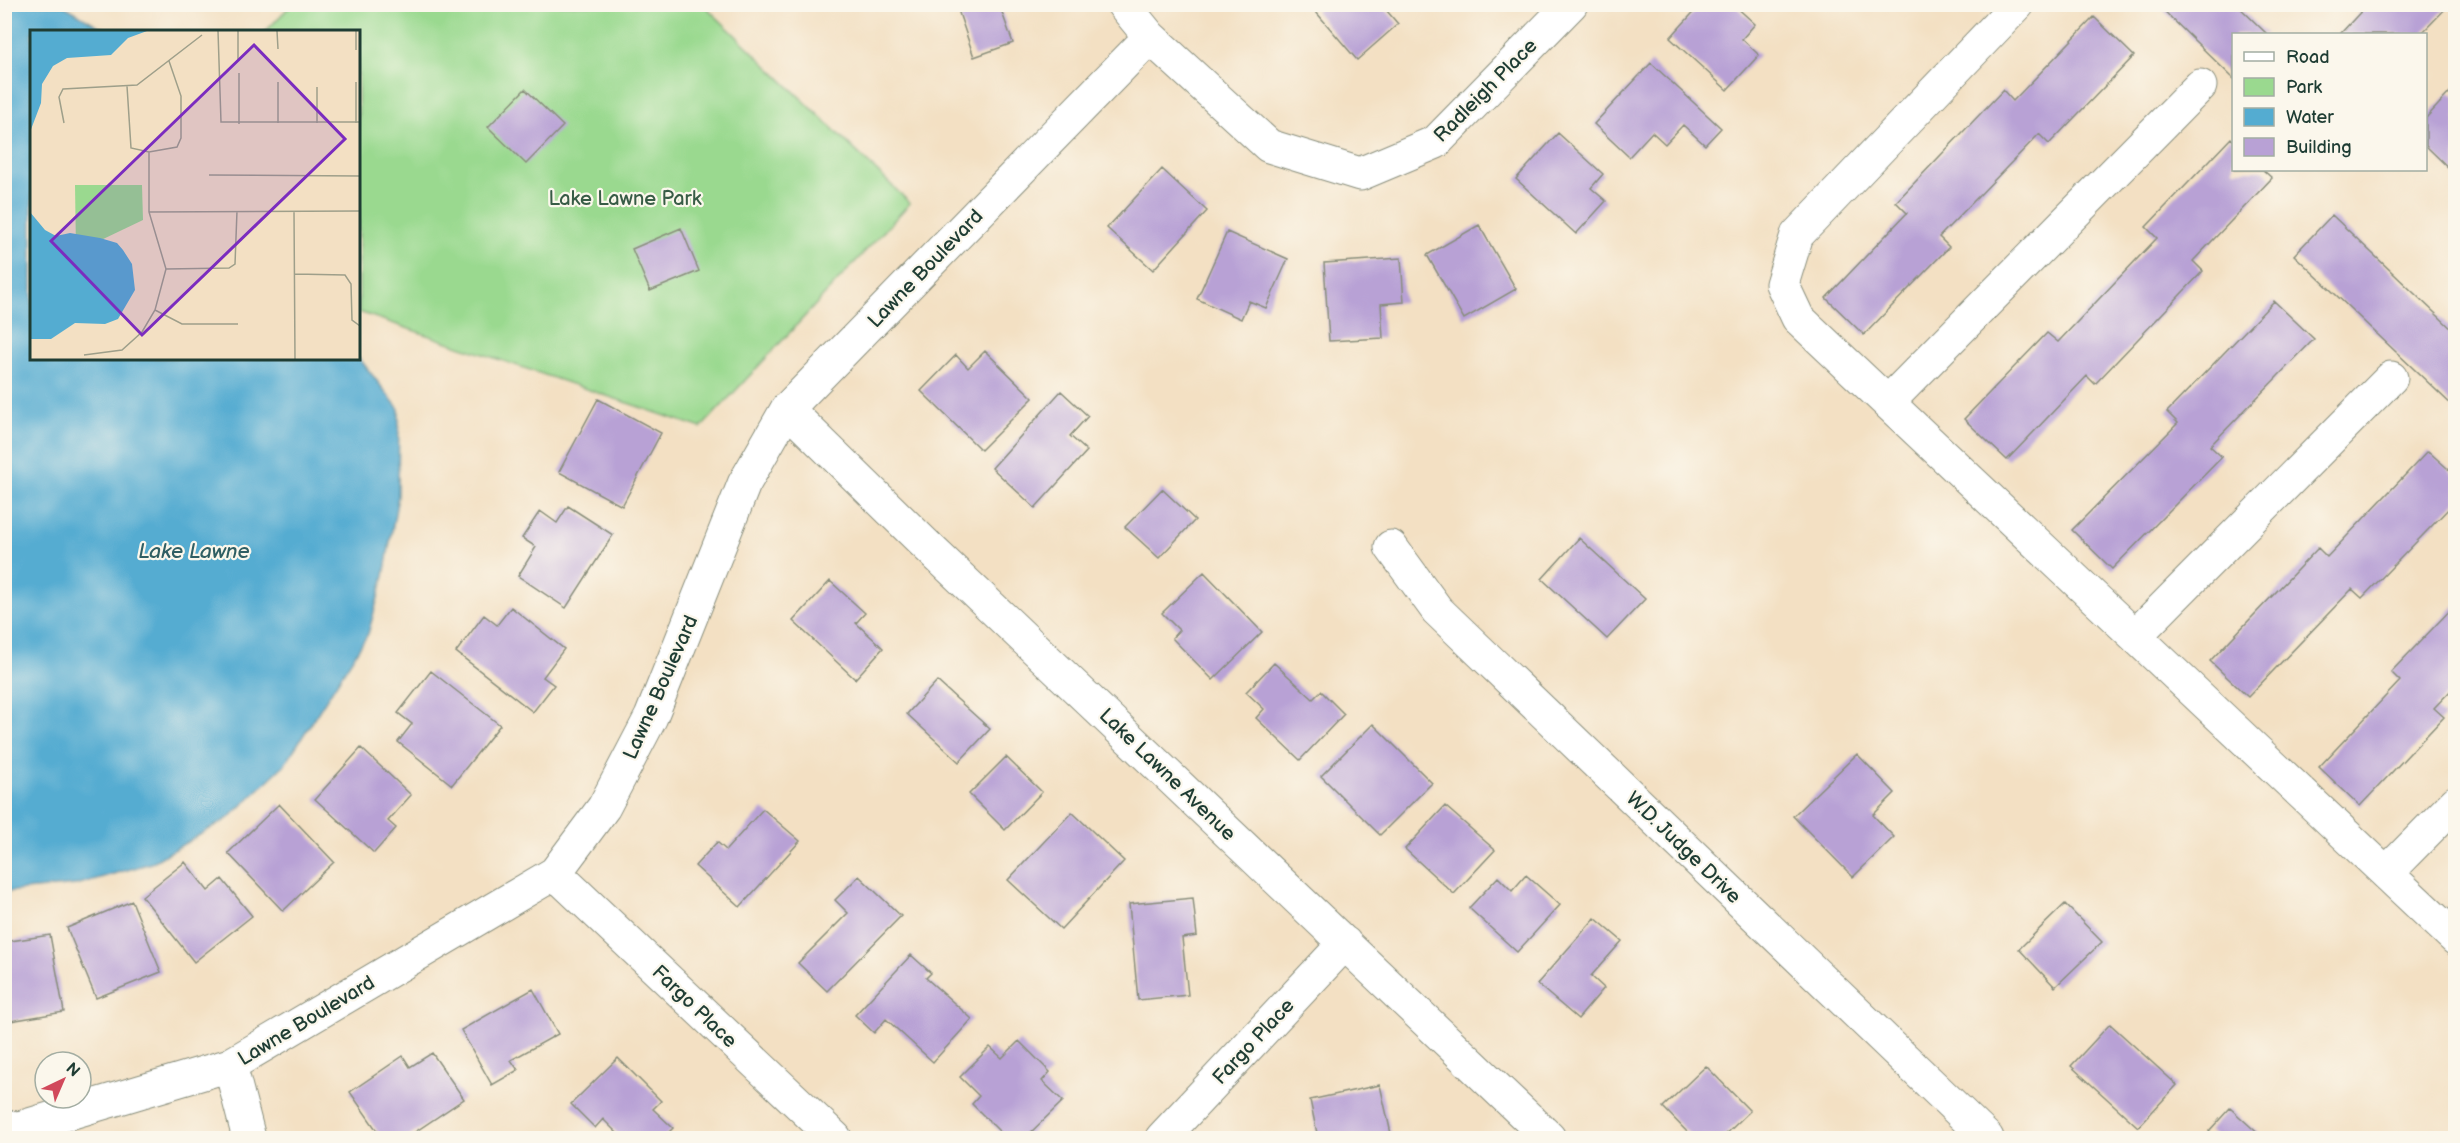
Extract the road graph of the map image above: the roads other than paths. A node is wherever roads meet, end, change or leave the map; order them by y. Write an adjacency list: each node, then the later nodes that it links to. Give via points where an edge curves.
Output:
1 (1123, 4): 4 (street, Radleigh Place)
2 (1571, 4): 4 (street, Radleigh Place, via 1436,142 1360,174 1269,146)
3 (2018, 4): 7 (street, via 1797,234 1782,284 1798,318)
4 (1150, 37): 8 (street, Lawne Boulevard)
5 (2200, 86): 7 (street)
6 (2391, 378): 10 (street)
7 (1888, 402): 10 (street)
8 (787, 409): 12 (street, Lawne Boulevard, via 744,484 651,717 604,807); 15 (street, Lake Lawne Avenue)
9 (1390, 547): 22 (street, W.D. Judge Drive, via 1437,610)
10 (2135, 636): 13 (street)
11 (2456, 802): 13 (street)
12 (555, 873): 16 (street, Lawne Boulevard); 19 (street, Fargo Place)
13 (2386, 873): 14 (street)
14 (2456, 939)
15 (1345, 943): 20 (street, Fargo Place); 21 (street, Lake Lawne Avenue)
16 (230, 1065): 17 (street, Lawne Boulevard, via 19,1128); 18 (street)
17 (4, 1127)
18 (249, 1138)
19 (835, 1138)
20 (1162, 1138)
21 (1549, 1138)
22 (1987, 1138)

